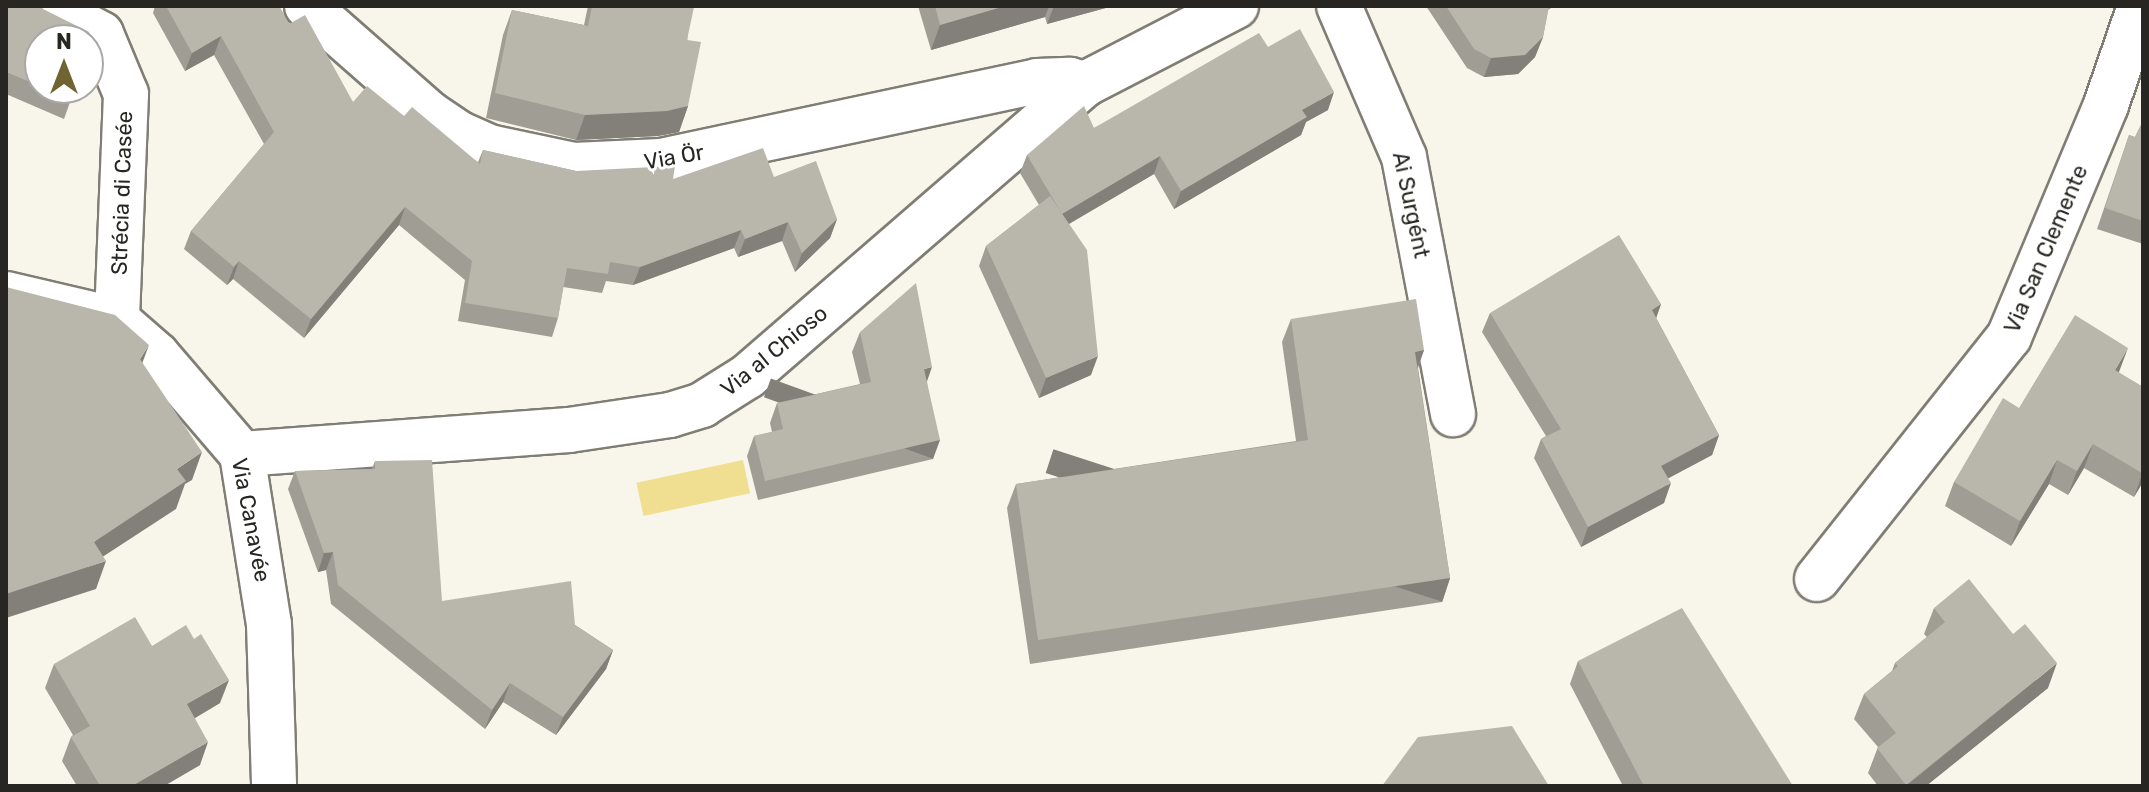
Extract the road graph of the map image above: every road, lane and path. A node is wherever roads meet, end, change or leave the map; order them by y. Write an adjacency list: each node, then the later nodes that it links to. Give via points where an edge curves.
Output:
1 (48, 6): 8 (street, Strécia di Casée, via 101,34 126,94)
2 (307, 6): 6 (street, Via Ör, via 458,133 489,147 574,165 661,161 1037,81)
3 (1236, 6): 6 (street, Via al Chioso)
4 (1339, 6): 9 (street, Ai Surgént, via 1404,157)
5 (2140, 6): 11 (street, Via San Clemente, via 2106,105 2009,337)
6 (1085, 84): 10 (street, Via al Chioso, via 748,376 702,405 569,430)
7 (6, 294): 8 (street, Via Canavée)
8 (117, 320): 10 (street, Via Canavée, via 157,355)
9 (1453, 414)
10 (242, 454): 12 (street, Via Canavée, via 269,624)
11 (1817, 579)
12 (274, 786)

